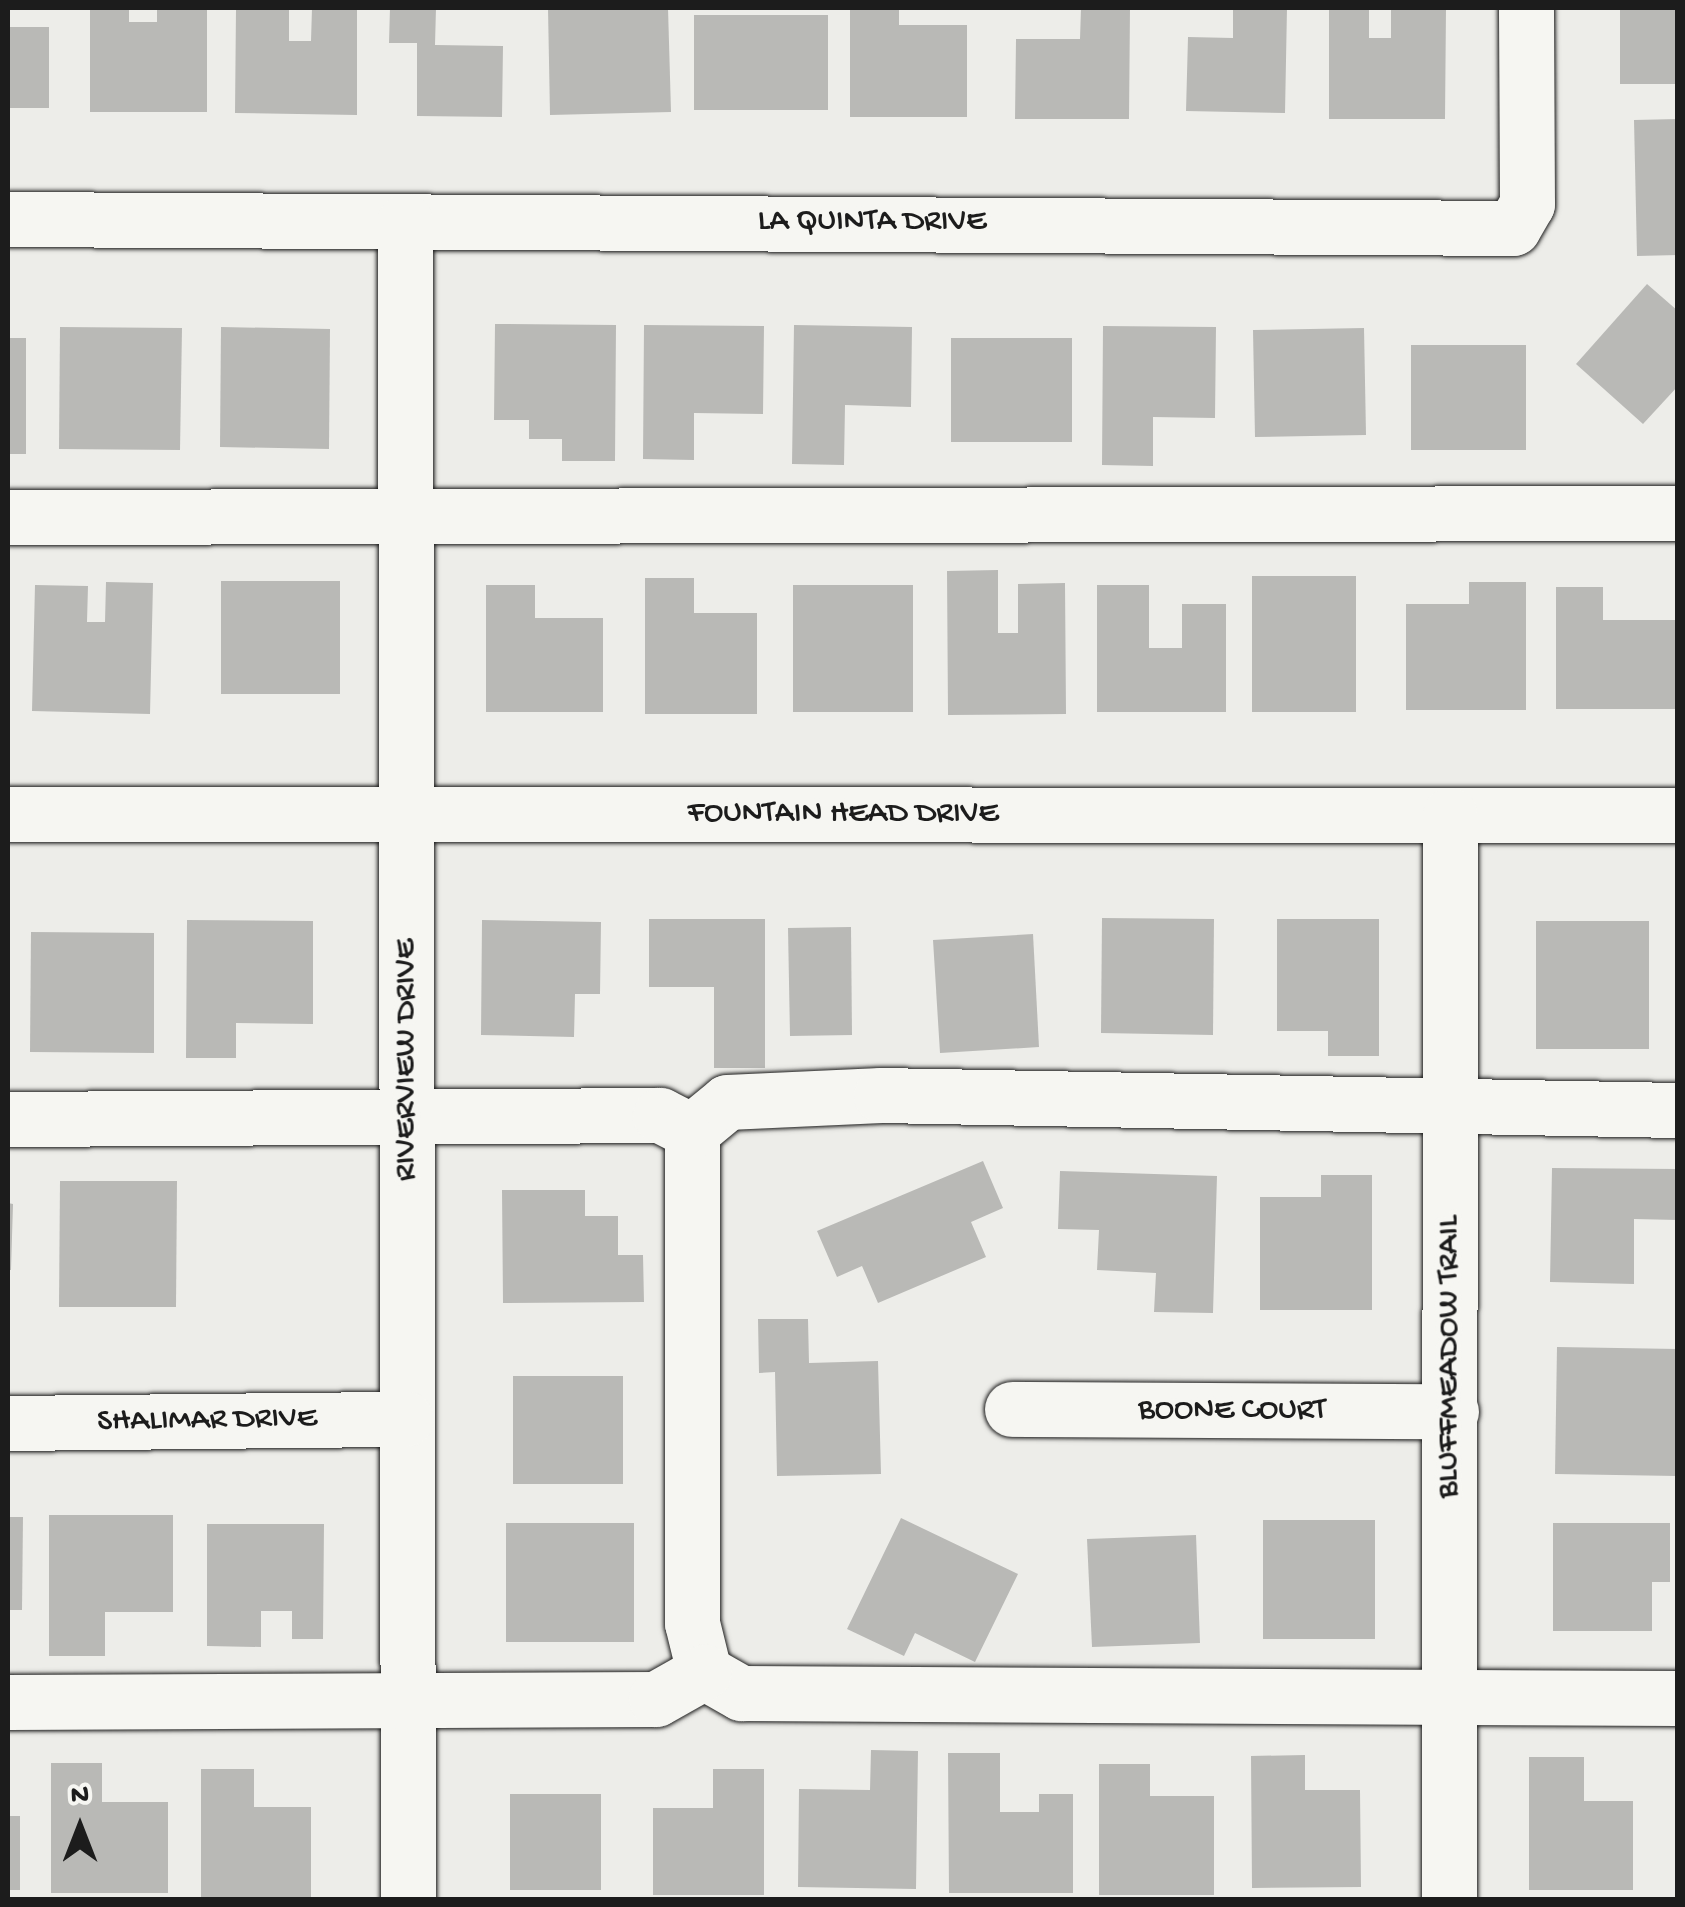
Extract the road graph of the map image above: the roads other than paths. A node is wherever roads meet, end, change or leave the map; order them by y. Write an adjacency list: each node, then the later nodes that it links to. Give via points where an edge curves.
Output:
1 (1526, 8): 3 (street, LA QUINTA DRIVE, via 1527,204 1513,228)
2 (8, 220): 3 (street, LA QUINTA DRIVE)
3 (405, 220): 5 (street, RIVERVIEW DRIVE)
4 (1678, 513): 5 (street)
5 (409, 516): 6 (street); 8 (street, RIVERVIEW DRIVE)
6 (8, 517)
7 (8, 814): 8 (street, FOUNTAIN HEAD DRIVE)
8 (408, 814): 10 (street, FOUNTAIN HEAD DRIVE); 13 (street, RIVERVIEW DRIVE)
9 (1678, 814): 10 (street, FOUNTAIN HEAD DRIVE)
10 (1450, 815): 11 (street, BLUFFMEADOW TRAIL)
11 (1449, 1109): 12 (street); 15 (street, via 881,1096 727,1102); 17 (street, BLUFFMEADOW TRAIL)
12 (1678, 1110)
13 (406, 1118): 14 (street); 15 (street, via 660,1115); 18 (street, RIVERVIEW DRIVE)
14 (8, 1120)
15 (692, 1131): 20 (street, via 692,1623)
16 (1012, 1409): 17 (street, BOONE COURT)
17 (1451, 1412): 23 (street, BLUFFMEADOW TRAIL)
18 (406, 1419): 19 (street, SHALIMAR DRIVE); 22 (street, RIVERVIEW DRIVE)
19 (8, 1423)
20 (704, 1672): 22 (street, via 656,1699); 23 (street, via 742,1693 812,1697)
21 (1678, 1698): 23 (street)
22 (408, 1699): 24 (street); 25 (street, RIVERVIEW DRIVE)
23 (1452, 1700): 26 (street, BLUFFMEADOW TRAIL)
24 (8, 1702)
25 (408, 1900)
26 (1449, 1900)

